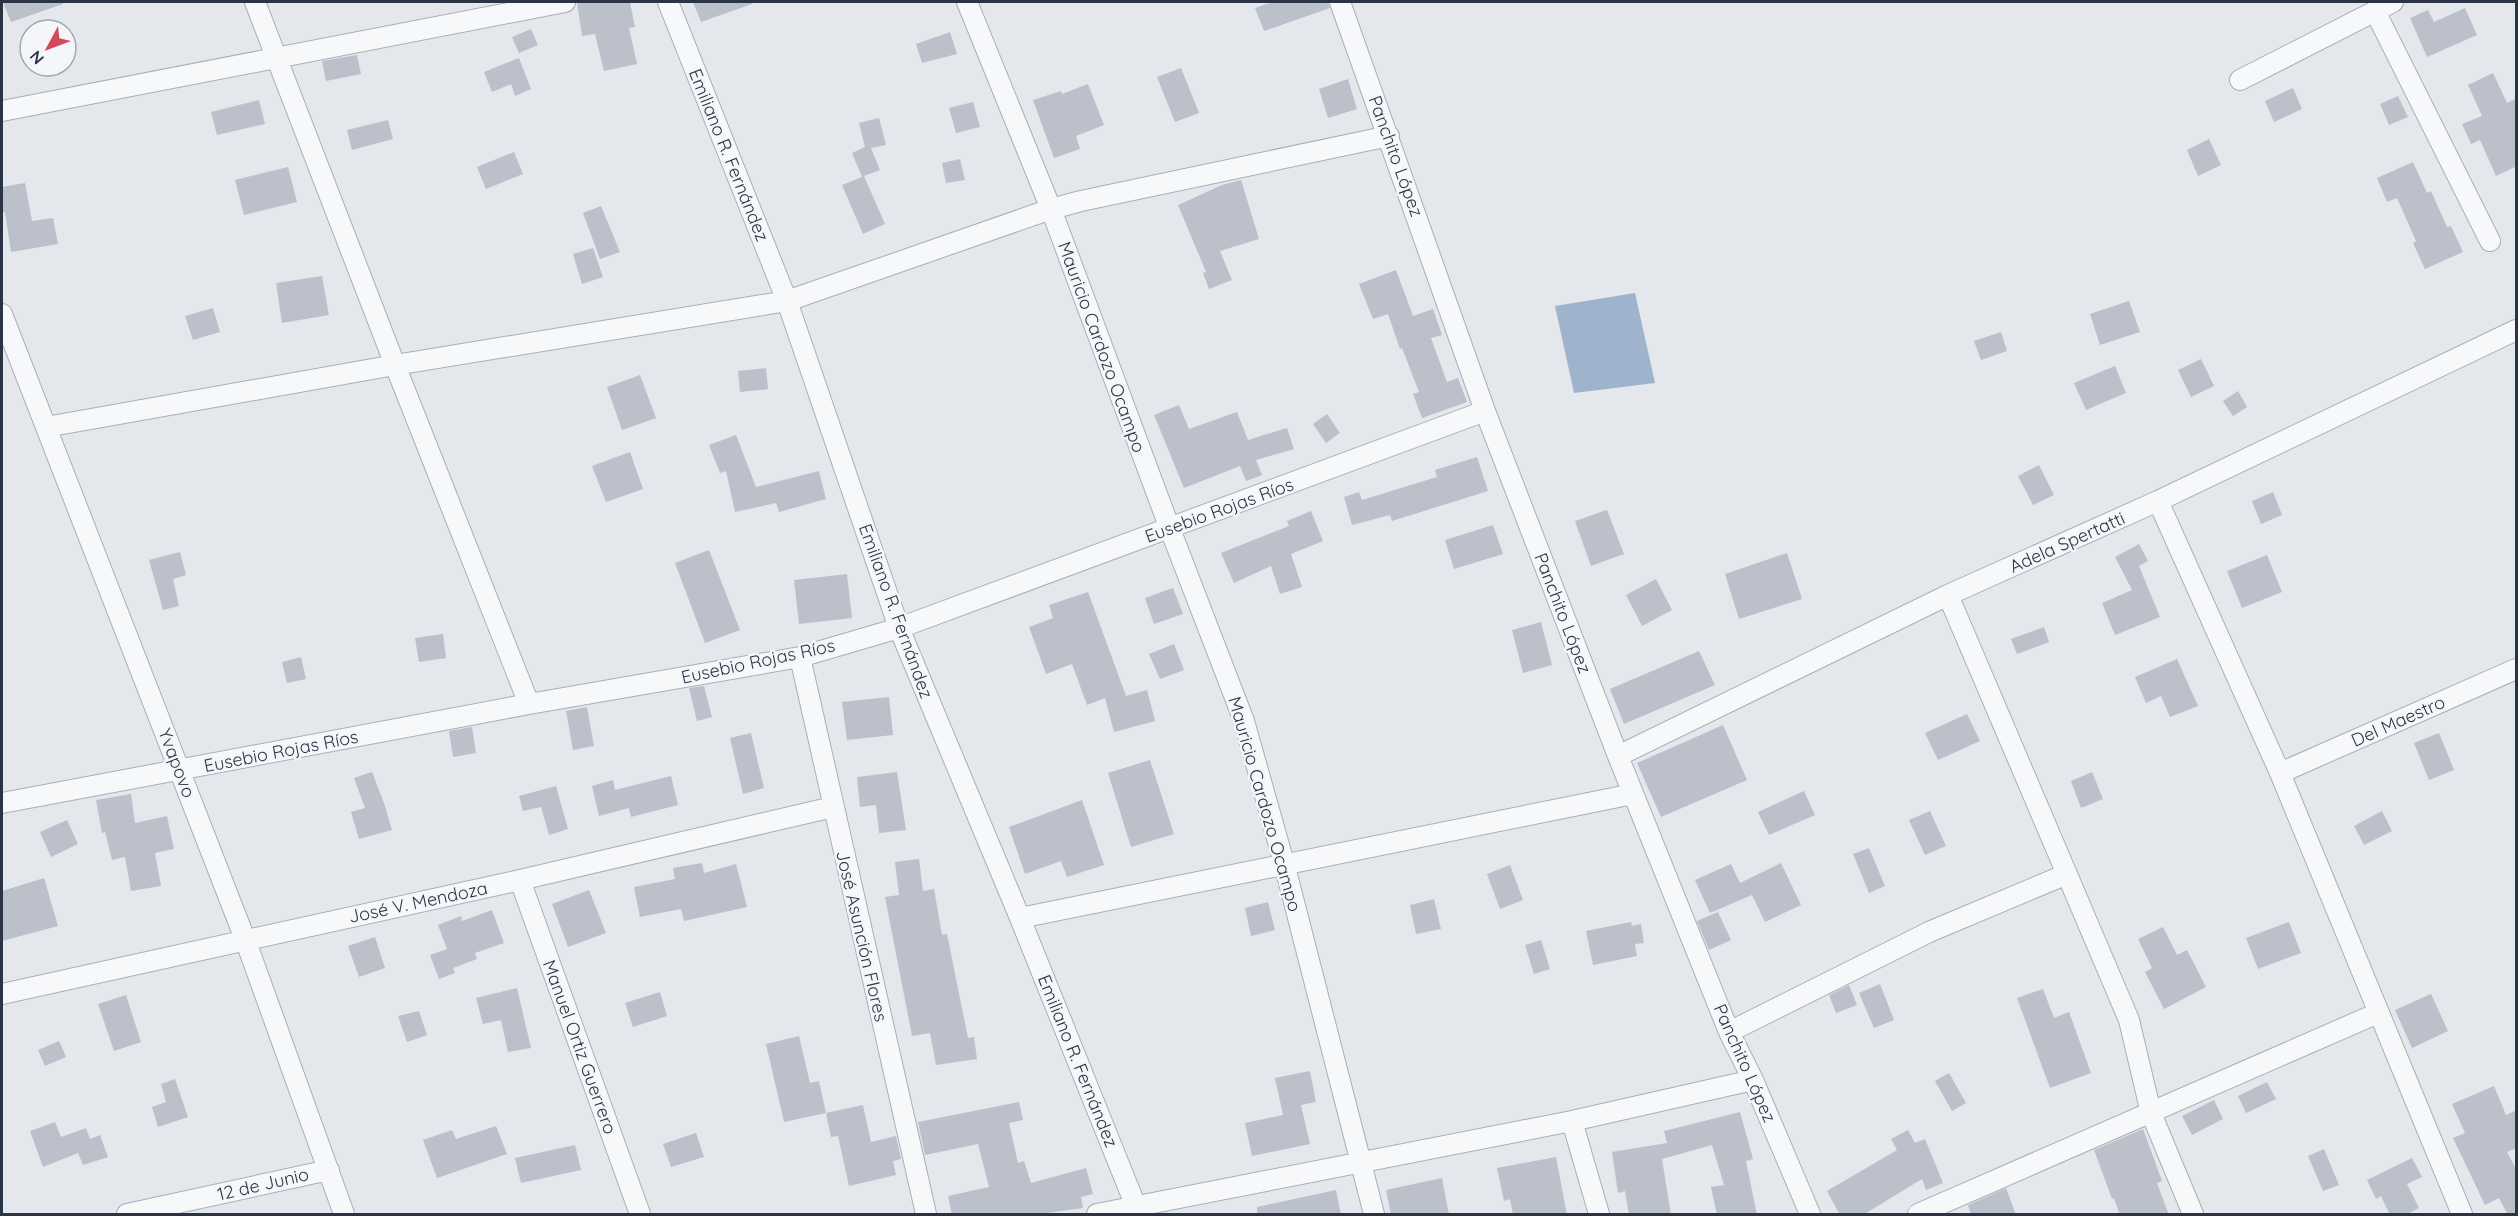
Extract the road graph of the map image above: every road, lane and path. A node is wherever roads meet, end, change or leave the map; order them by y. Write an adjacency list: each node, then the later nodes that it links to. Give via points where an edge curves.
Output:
1 (255, 2): 8 (street)
2 (565, 2): 8 (street)
3 (669, 2): 14 (street, Emiliano R. Fernández)
4 (967, 2): 12 (street, Mauricio Cardozo Ocampo)
5 (1340, 2): 11 (street, Panchito López)
6 (2393, 2): 7 (street)
7 (2374, 11): 9 (street); 13 (street)
8 (278, 58): 10 (street); 17 (street)
9 (2240, 80)
10 (2, 111)
11 (1389, 136): 12 (street); 18 (street, Panchito López)
12 (1051, 209): 14 (street); 21 (street, Mauricio Cardozo Ocampo)
13 (2490, 241)
14 (787, 301): 17 (street); 23 (street, Emiliano R. Fernández)
15 (2, 314): 19 (street, Yvapovo)
16 (2517, 330): 20 (street, Adela Spertatti)
17 (395, 366): 19 (street); 26 (street)
18 (1485, 411): 21 (street, Eusebio Rojas Ríos); 27 (street, Panchito López)
19 (46, 427): 28 (street, Yvapovo)
20 (2158, 501): 22 (street, Adela Spertatti); 29 (street)
21 (1170, 529): 23 (street, Eusebio Rojas Ríos); 33 (street, Mauricio Cardozo Ocampo, via 1244,721)
22 (1948, 596): 27 (street, Adela Spertatti); 34 (street)
23 (899, 628): 24 (street, Eusebio Rojas Ríos); 36 (street, Emiliano R. Fernández)
24 (800, 657): 26 (street, Eusebio Rojas Ríos); 32 (street, José Asunción Flores)
25 (2517, 669): 29 (street, Del Maestro)
26 (529, 704): 28 (street, Eusebio Rojas Ríos)
27 (1618, 756): 30 (street, Panchito López)
28 (180, 770): 31 (street, Eusebio Rojas Ríos); 37 (street, Yvapovo)
29 (2280, 773): 39 (street)
30 (1633, 794): 33 (street); 40 (street, Panchito López)
31 (2, 803)
32 (833, 807): 35 (street, José V. Mendoza); 50 (street, José Asunción Flores)
33 (1284, 863): 36 (street); 44 (street, Mauricio Cardozo Ocampo)
34 (2067, 874): 40 (street, via 1929,932); 42 (street, via 2129,1020)
35 (520, 880): 37 (street, José V. Mendoza); 49 (street, Manuel Ortiz Guerrero)
36 (1020, 918): 46 (street, Emiliano R. Fernández)
37 (245, 939): 38 (street, José V. Mendoza); 45 (street, Yvapovo)
38 (2, 994)
39 (2378, 1013): 42 (street); 57 (street)
40 (1729, 1032): 41 (street, Panchito López)
41 (1753, 1080): 43 (street); 54 (street, Panchito López)
42 (2151, 1113): 55 (street); 56 (street)
43 (1572, 1121): 44 (street); 53 (street)
44 (1361, 1161): 46 (street); 52 (street, Mauricio Cardozo Ocampo)
45 (328, 1170): 47 (street, 12 de Junio); 48 (street, Yvapovo)
46 (1138, 1211): 51 (street)
47 (127, 1215)
48 (344, 1215)
49 (640, 1215)
50 (926, 1215)
51 (1097, 1215)
52 (1374, 1215)
53 (1599, 1215)
54 (1810, 1215)
55 (1918, 1215)
56 (2193, 1215)
57 (2462, 1215)

